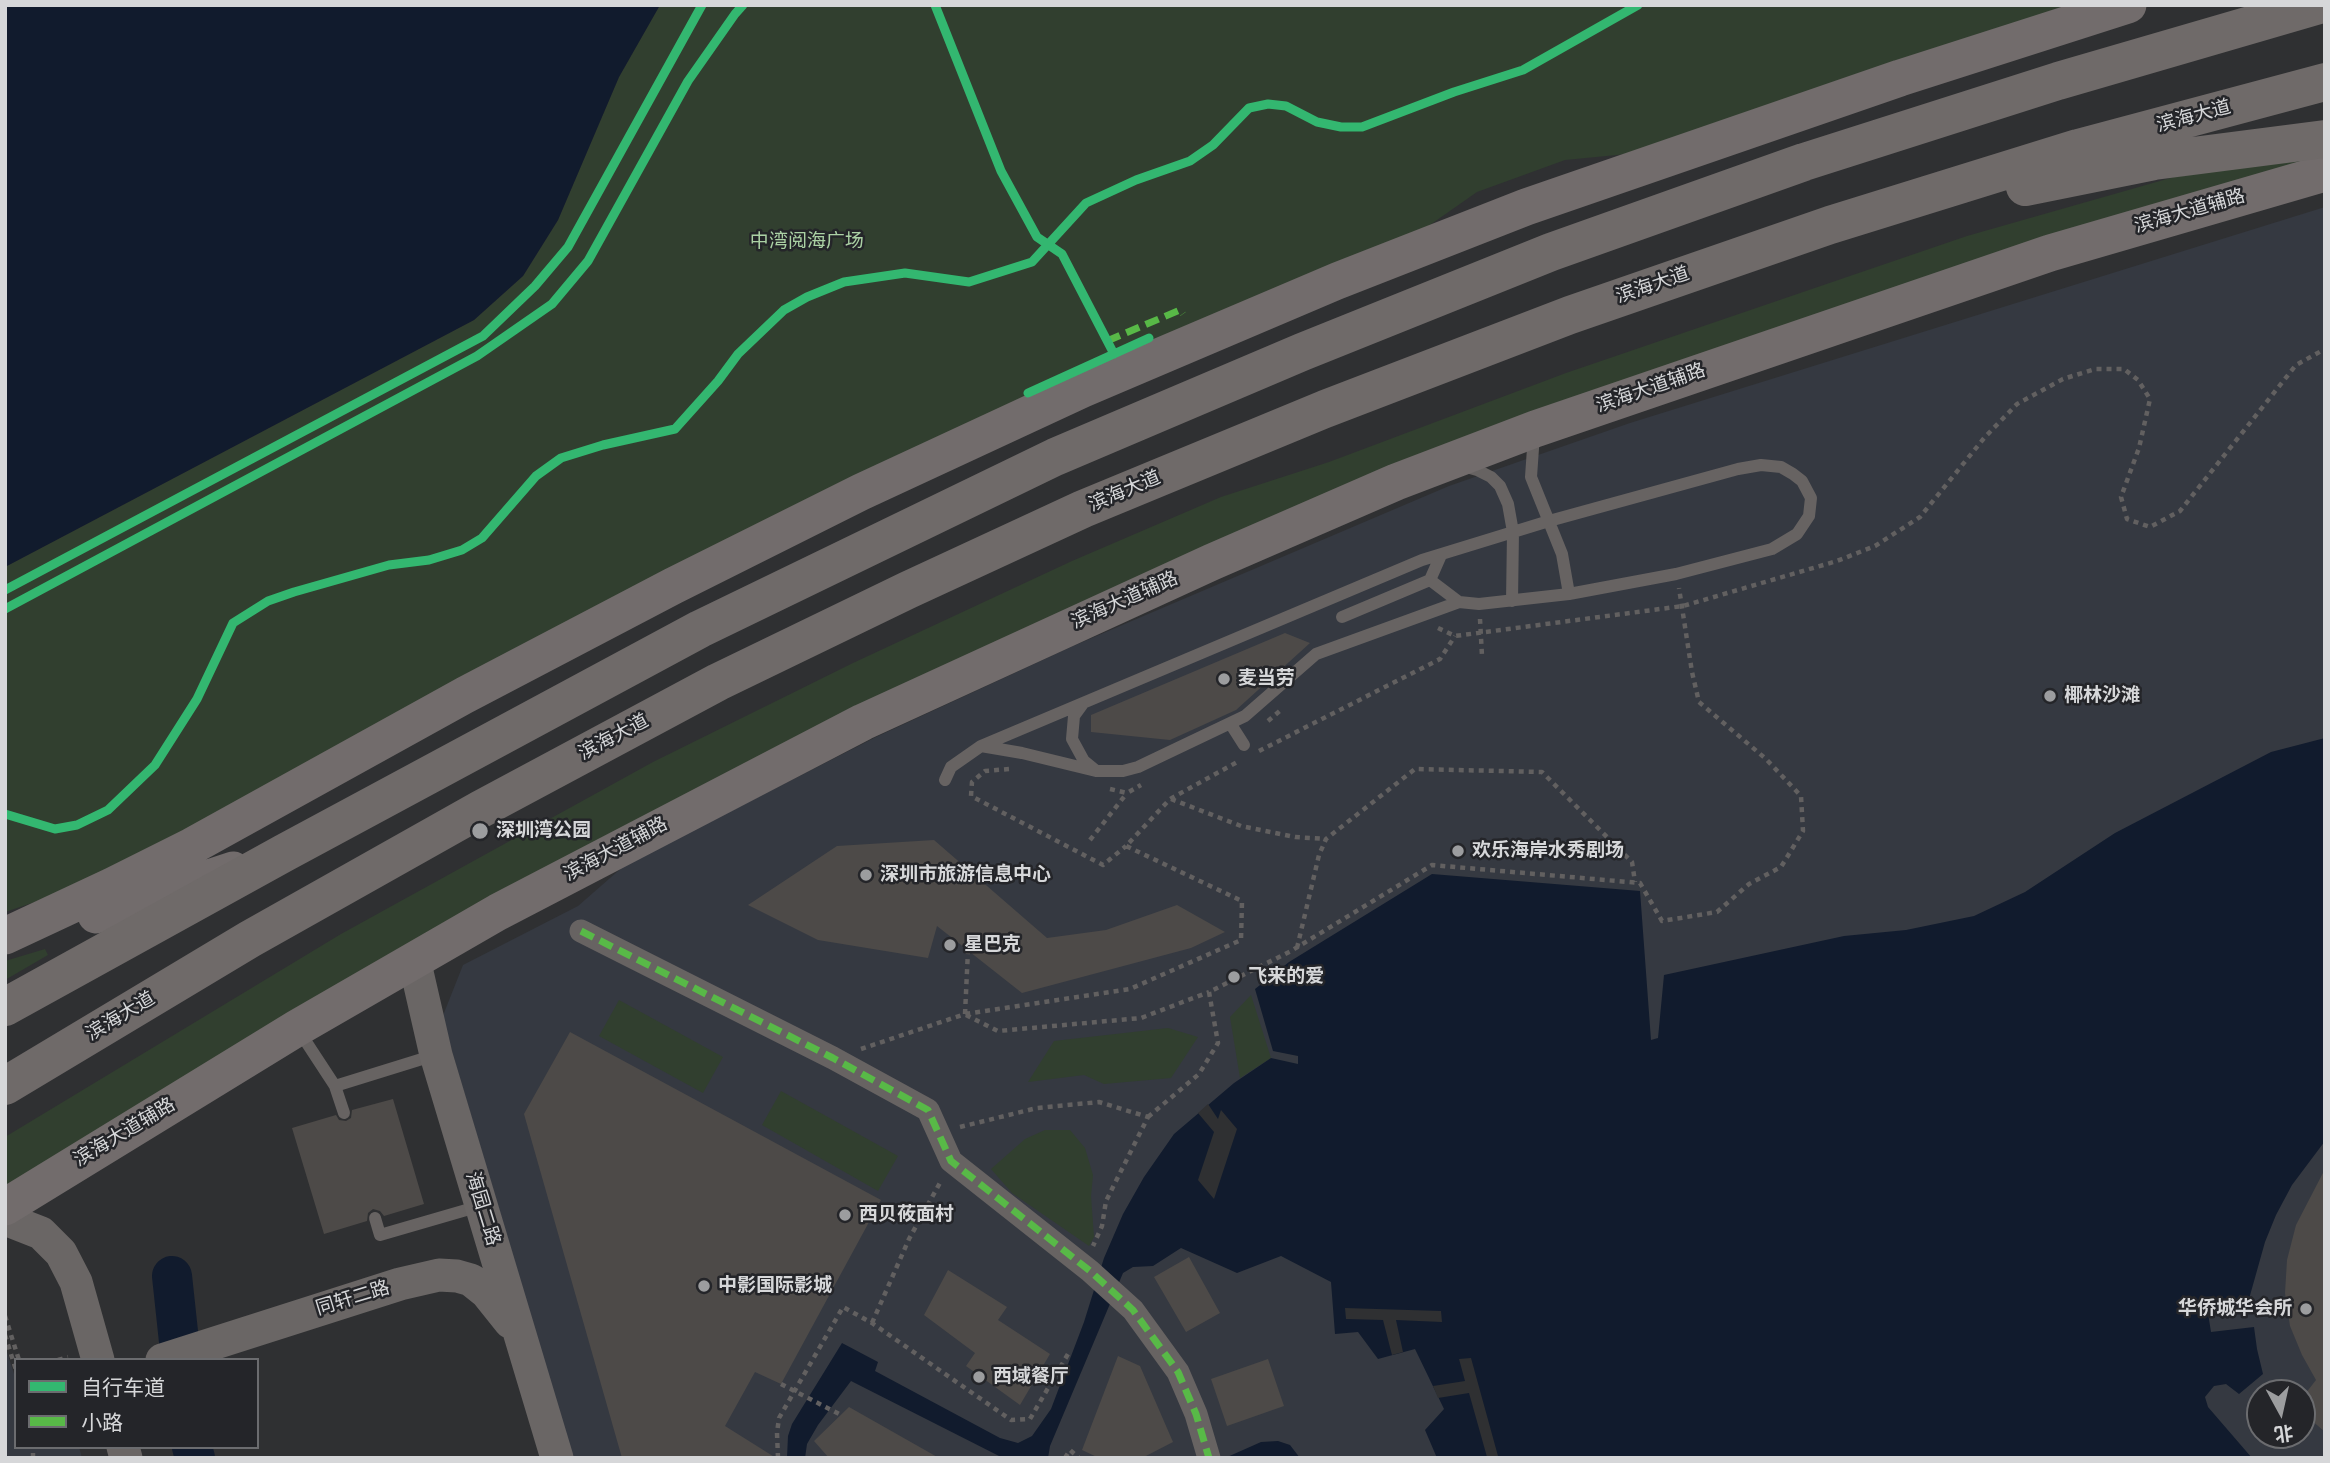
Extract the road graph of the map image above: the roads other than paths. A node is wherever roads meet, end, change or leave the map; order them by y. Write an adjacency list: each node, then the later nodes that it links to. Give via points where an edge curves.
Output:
1 (2128, 5): 25 (main road, via 1862,90 1526,207 1083,389 684,580 191,846)
2 (2319, 5): 23 (highway, via 1804,162 1551,252 1302,352 1055,457 700,629)
3 (2325, 82): 6 (highway, 滨海大道, via 2078,148)
4 (2325, 139): 6 (highway, via 2154,161)
5 (2325, 173): 7 (main road, 滨海大道辅路, via 2050,253)
6 (1830, 225): 31 (highway, 滨海大道, via 1570,315 1325,409 1083,509 908,590 718,682 481,809 250,939)
7 (1535, 429): 8 (main road, 滨海大道辅路); 9 (lane, via 1531,477)
8 (1445, 463): 10 (lane, via 1477,470 1496,481 1508,504); 27 (main road, 滨海大道辅路, via 1212,562 863,722)
9 (1549, 521): 10 (lane); 13 (lane, via 1562,554); 13 (lane, via 1761,466 1781,467 1802,481 1811,498 1809,516 1797,534 1772,549 1676,574)
10 (1513, 532): 11 (lane); 14 (lane)
11 (1441, 555): 12 (lane); 17 (lane)
12 (1430, 580): 15 (lane); 16 (lane)
13 (1569, 594): 14 (lane)
14 (1512, 601): 15 (lane)
15 (1459, 602): 18 (lane, via 1316,654 1245,716)
16 (1342, 617)
17 (1082, 705): 19 (lane); 21 (lane, via 1074,716 1072,739 1084,761)
18 (1230, 723): 20 (lane); 21 (lane, via 1138,767)
19 (981, 746): 21 (lane); 22 (lane, via 951,767)
20 (1245, 751)
21 (1096, 771)
22 (945, 780)
23 (284, 853): 26 (main road); 28 (highway)
24 (581, 931): 41 (street, via 928,1110 951,1161 1133,1310 1178,1372)
25 (5, 936)
26 (5, 944)
27 (414, 959): 29 (main road, 滨海大道辅路); 30 (street, 海园二路)
28 (5, 1007)
29 (297, 1028): 32 (lane); 35 (main road, 滨海大道辅路)
30 (436, 1055): 32 (lane); 34 (street, 海园二路)
31 (7, 1086)
32 (335, 1086): 33 (lane)
33 (344, 1113)
34 (480, 1206): 36 (lane, via 380,1235); 38 (street, 海园二路)
35 (5, 1207)
36 (375, 1218)
37 (5, 1219): 39 (street, via 41,1233 61,1253 76,1283)
38 (522, 1338): 40 (street, 同轩二路, via 471,1280 439,1275); 42 (street, 海园二路)
39 (83, 1358)
40 (168, 1358)
41 (1209, 1456)
42 (557, 1458)

